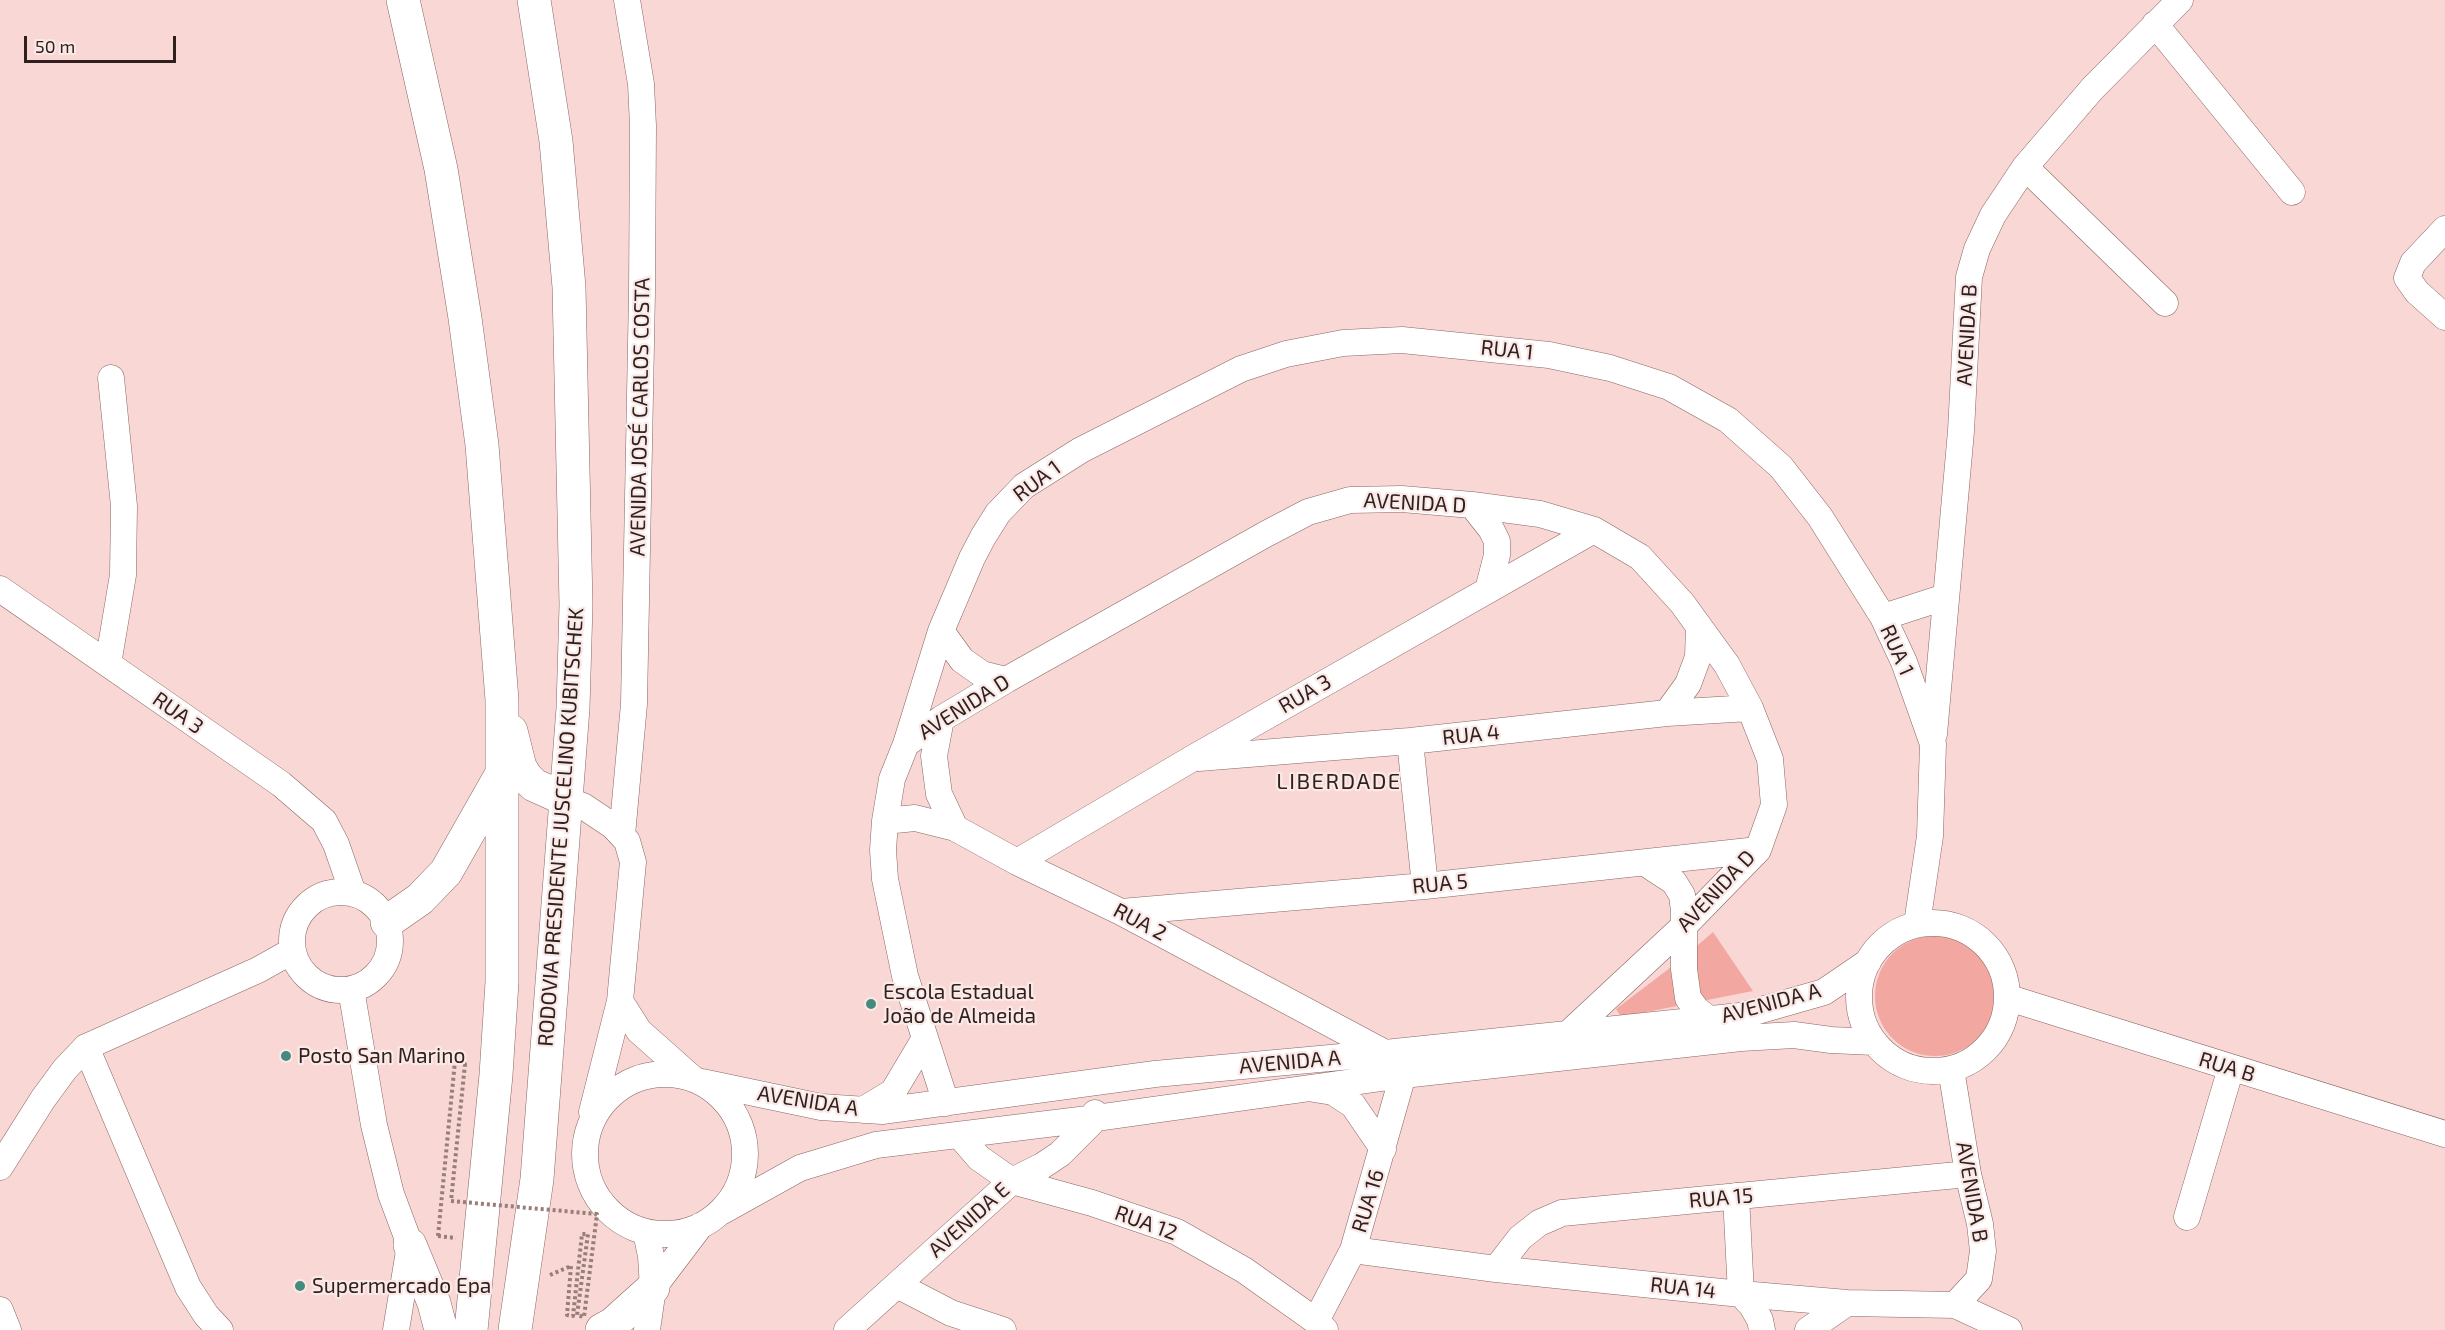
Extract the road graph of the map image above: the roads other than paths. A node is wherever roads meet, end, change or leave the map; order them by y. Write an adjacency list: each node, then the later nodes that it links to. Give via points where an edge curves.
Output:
1 (403, 0): 22 (highway, via 441,169 466,329 482,445)
2 (534, 0): 31 (highway, RODOVIA PRESIDENTE JUSCELINO KUBITSCHEK, via 556,141 570,299 576,605)
3 (627, 0): 34 (street, AVENIDA JOSÉ CARLOS COSTA, via 643,126 634,704)
4 (2180, 0): 5 (street, AVENIDA B)
5 (2155, 24): 6 (street, AVENIDA B, via 2092,88); 7 (street)
6 (2025, 167): 9 (street); 16 (street, AVENIDA B, via 1993,214 1969,277 1961,431)
7 (2292, 192)
8 (2445, 229): 10 (street, via 2413,263 2407,278)
9 (2165, 303)
10 (2445, 318)
11 (111, 378): 20 (street, via 124,506 123,575)
12 (1472, 505): 13 (street, AVENIDA D, via 1540,514); 15 (street, via 1497,541); 21 (street, AVENIDA D, via 1401,499 1350,500 1308,512)
13 (1594, 530): 15 (street, RUA 3); 18 (street, AVENIDA D, via 1640,557)
14 (0, 589): 20 (street, RUA 3)
15 (1488, 590): 29 (street, RUA 3)
16 (1945, 597): 17 (street); 28 (street, AVENIDA B)
17 (1882, 617): 19 (street, RUA 1, via 1820,517 1788,475 1728,420 1669,387 1610,368 1549,355 1402,340 1343,343 1286,354 1240,369 1071,456 1024,486 998,513 972,558); 28 (street, RUA 1, via 1904,662)
18 (1699, 627): 23 (street, AVENIDA D, via 1727,665); 24 (street, via 1695,666 1688,684)
19 (941, 631): 21 (street, via 962,660 982,674); 27 (street, RUA 1)
20 (108, 664): 39 (street, RUA 3, via 281,784 324,821 339,853)
21 (1006, 680): 25 (street, AVENIDA D)
22 (502, 700): 30 (highway); 31 (highway, via 526,777 534,785)
23 (1750, 708): 24 (street, RUA 4); 35 (street, AVENIDA D, via 1770,759 1774,805)
24 (1667, 713): 26 (street, RUA 4)
25 (941, 719): 27 (street, AVENIDA D); 33 (street, via 934,756 939,794)
26 (1410, 741): 29 (street, RUA 4); 38 (street)
27 (906, 744): 32 (street, AVENIDA D, via 892,779)
28 (1933, 744): 42 (street, RUA 1, via 1930,836)
29 (1193, 758): 36 (street, RUA 3)
30 (501, 776): 41 (highway, via 446,872 420,899); 91 (highway, via 502,982)
31 (565, 799): 34 (street, AVENIDA JOSÉ CARLOS COSTA, via 583,806); 70 (highway, RODOVIA PRESIDENTE JUSCELINO KUBITSCHEK)
32 (885, 820): 33 (street, RUA 2, via 915,818); 51 (street, AVENIDA D, via 885,879 905,976)
33 (955, 828): 36 (street, RUA 2)
34 (622, 835): 48 (street, AVENIDA JOSÉ CARLOS COSTA, via 631,849 633,862)
35 (1758, 850): 37 (street, RUA 5); 43 (street, AVENIDA D)
36 (1017, 862): 40 (street, RUA 2)
37 (1645, 863): 38 (street, RUA 5); 43 (street, via 1674,882 1682,895)
38 (1425, 886): 40 (street, RUA 5)
39 (344, 893): 41 (street, via 373,904); 44 (street, via 320,897 301,912 292,935)
40 (1121, 912): 54 (street, RUA 2)
41 (387, 922): 46 (street, via 388,956 380,972)
42 (1917, 924): 45 (street, via 1893,934); 47 (street, via 1957,927 1978,937 1994,954 2005,975)
43 (1684, 926): 49 (street, via 1688,998); 50 (street, AVENIDA D)
44 (295, 958): 46 (street, via 308,978 321,986); 53 (street, via 258,970)
45 (1868, 962): 49 (street, AVENIDA A, via 1824,992 1740,1016); 52 (street, via 1860,981 1858,1003 1863,1024)
46 (351, 989): 77 (street, via 374,1125 391,1194)
47 (2009, 998): 55 (street, RUA B); 56 (street, via 2005,1021 1994,1042 1977,1059)
48 (620, 1001): 58 (street, via 639,1031); 64 (street, AVENIDA JOSÉ CARLOS COSTA)
49 (1710, 1020): 50 (street, AVENIDA A)
50 (1568, 1034): 54 (street, AVENIDA A)
51 (924, 1040): 61 (street, AVENIDA D); 62 (street, via 893,1092)
52 (1874, 1042): 56 (street, via 1890,1058 1910,1068 1933,1072); 57 (street, AVENIDA A, via 1794,1035 1741,1038)
53 (86, 1047): 68 (street, via 65,1069); 88 (street, via 188,1287)
54 (1385, 1053): 59 (street, AVENIDA A)
55 (2231, 1068): 65 (street, RUA B); 74 (street)
56 (1951, 1069): 69 (street, AVENIDA B)
57 (1403, 1075): 60 (street, AVENIDA A); 67 (street, RUA 16)
58 (698, 1081): 62 (street, AVENIDA A, via 821,1107); 64 (street, via 676,1074 649,1074 624,1084 603,1101); 73 (street, via 723,1097 738,1118 745,1142 745,1168 736,1192)
59 (1086, 1084): 61 (street, AVENIDA A); 63 (street)
60 (1308, 1088): 63 (street, AVENIDA A); 67 (street, via 1332,1092 1353,1106)
61 (946, 1103): 62 (street, AVENIDA A, via 882,1112)
62 (863, 1110)
63 (1096, 1118): 66 (street, AVENIDA A); 71 (street, AVENIDA E, via 1060,1154)
64 (589, 1124): 76 (street, via 584,1151 588,1178 600,1202 620,1221)
65 (2445, 1134)
66 (960, 1136): 71 (street, RUA 12, via 979,1158); 73 (street, AVENIDA A, via 876,1145 800,1168)
67 (1383, 1149): 78 (street, RUA 16)
68 (0, 1167)
69 (1968, 1174): 72 (street, RUA 15); 84 (street, AVENIDA B, via 1983,1251 1979,1279)
70 (537, 1179): 92 (highway, RODOVIA PRESIDENTE JUSCELINO KUBITSCHEK); 93 (highway, via 533,1299 534,1318)
71 (1012, 1181): 80 (street, AVENIDA E); 86 (street, RUA 12, via 1177,1232 1244,1270)
72 (1736, 1196): 79 (street, RUA 15, via 1563,1213 1539,1223 1520,1238); 82 (street)
73 (721, 1212): 75 (street)
74 (2187, 1217)
75 (700, 1227): 76 (street, via 673,1234); 81 (street)
76 (646, 1232): 81 (street)
77 (424, 1240): 89 (street); 90 (highway)
78 (1353, 1250): 79 (street, RUA 14); 86 (street, RUA 16)
79 (1496, 1269): 82 (street, RUA 14)
80 (897, 1285): 96 (street, AVENIDA E); 97 (street, via 951,1313)
81 (653, 1288): 94 (highway); 95 (street)
82 (1741, 1294): 83 (street, RUA 14); 98 (street, via 1752,1306)
83 (1847, 1303): 84 (street, RUA 14); 99 (street)
84 (1955, 1305): 100 (street, RUA 14)
85 (0, 1310): 87 (street)
86 (1321, 1326)
87 (8, 1330)
88 (220, 1330)
89 (396, 1330)
90 (441, 1330)
91 (471, 1330)
92 (514, 1330)
93 (540, 1330)
94 (602, 1330)
95 (647, 1330)
96 (847, 1330)
97 (1003, 1330)
98 (1762, 1330)
99 (1808, 1330)
100 (2009, 1330)

